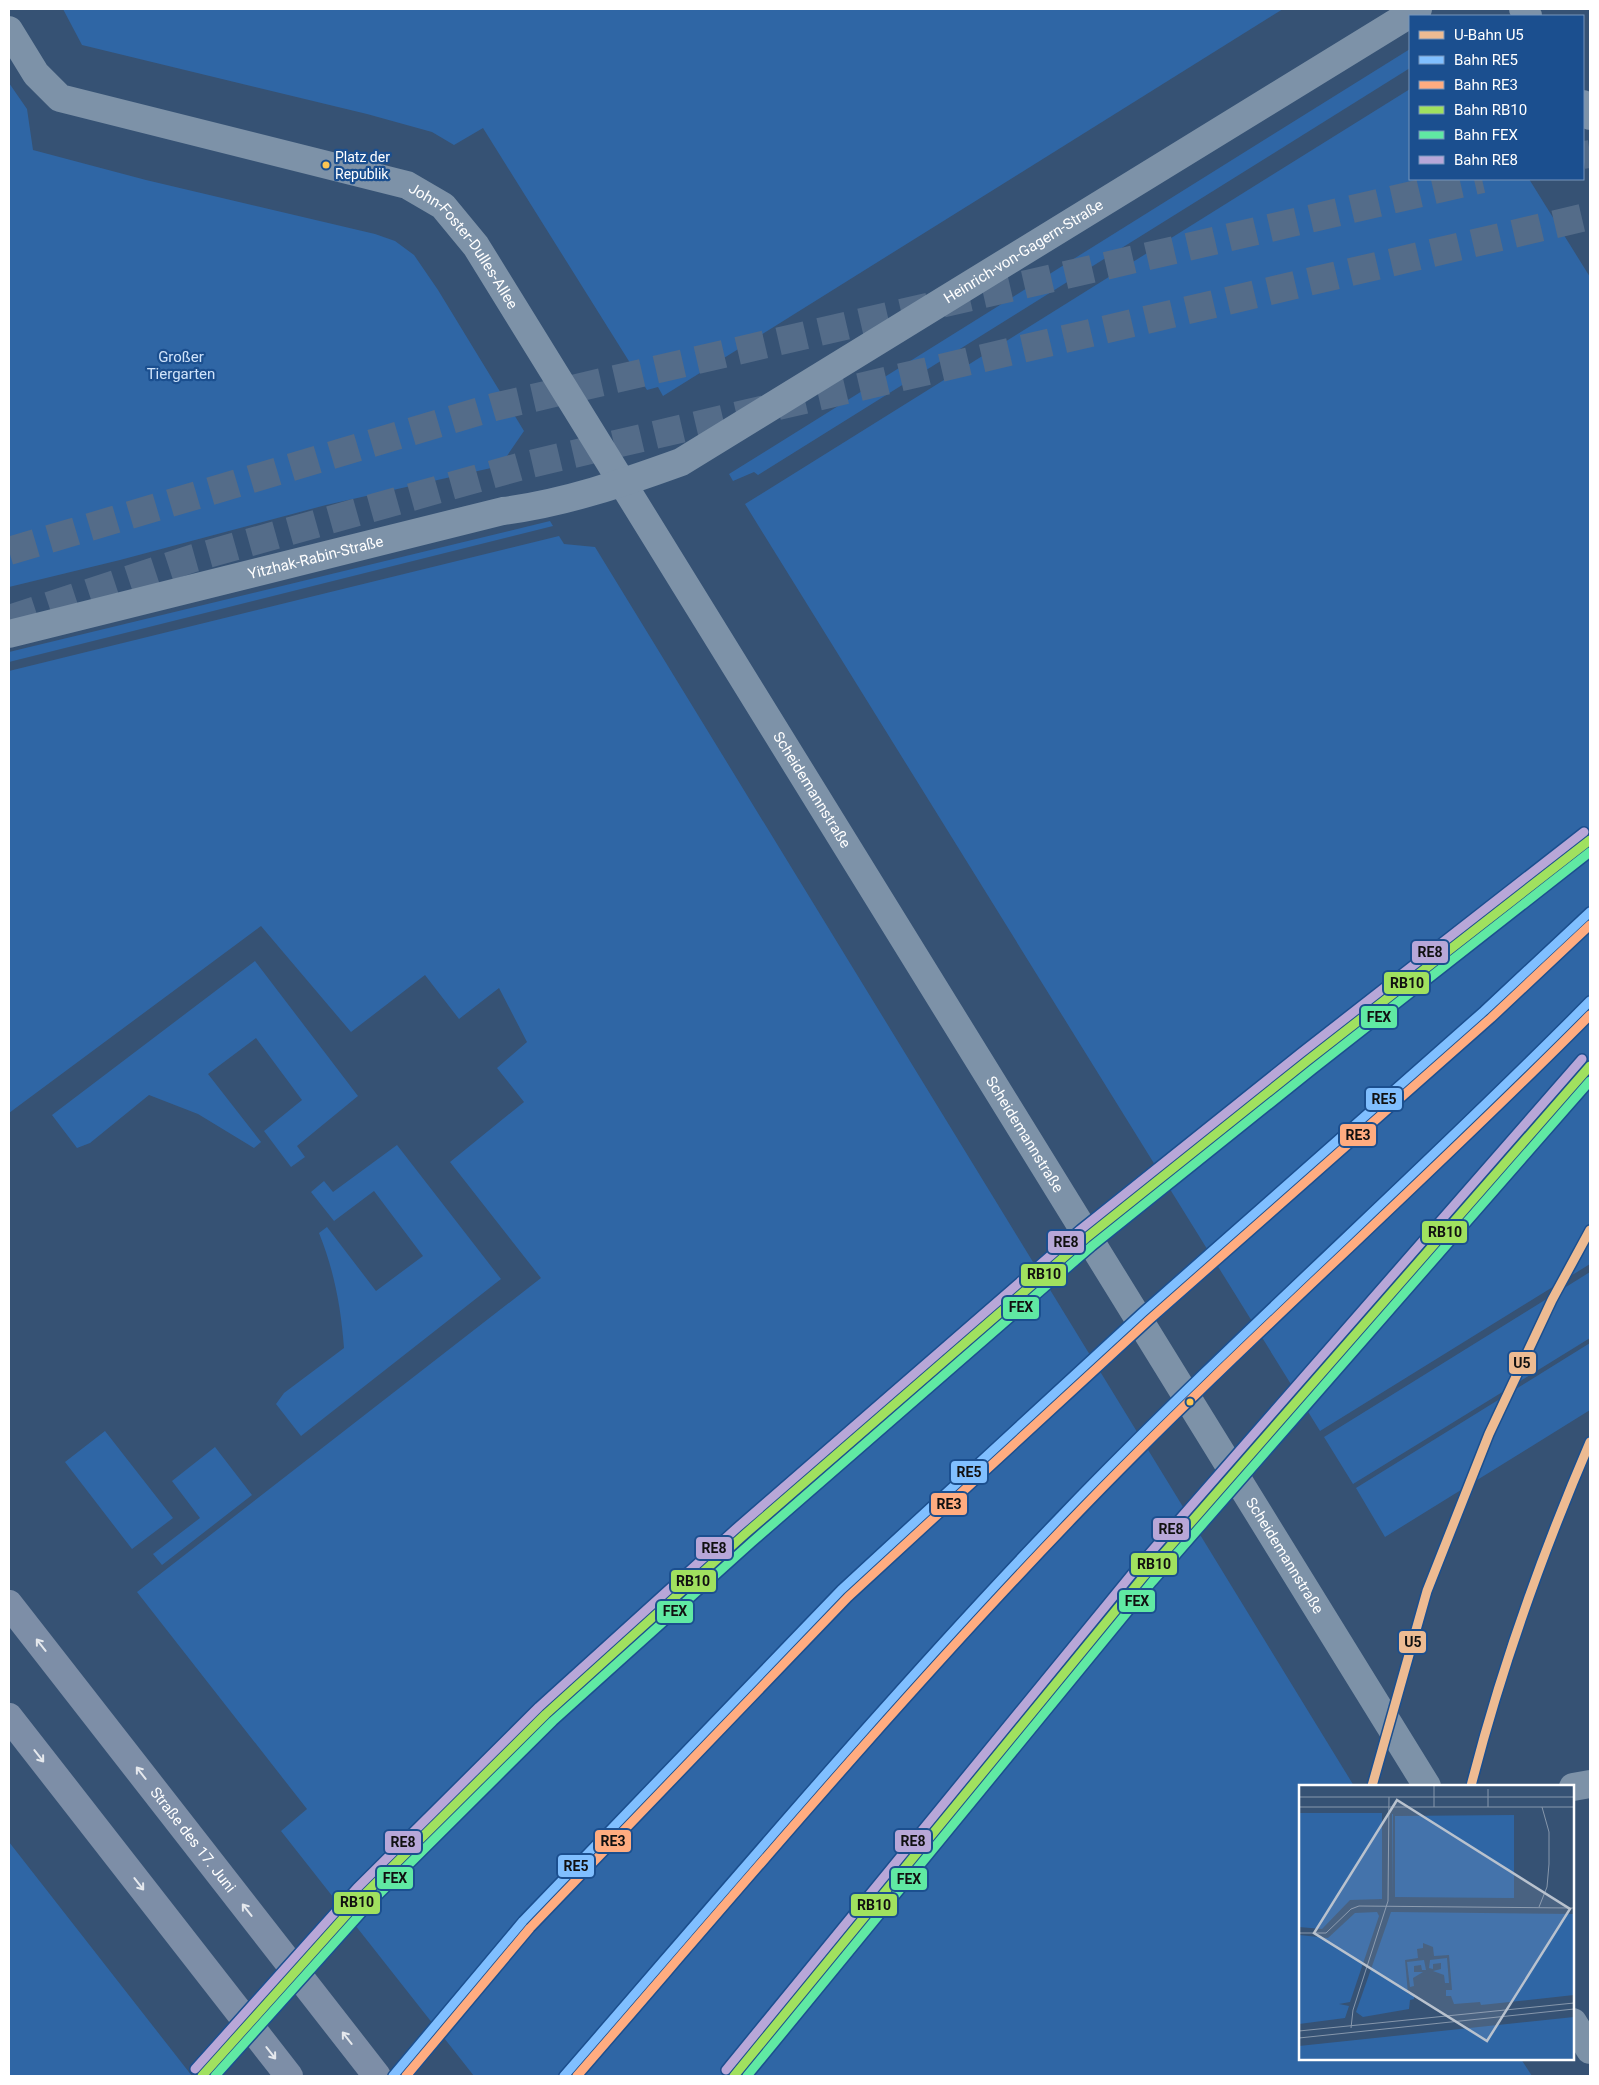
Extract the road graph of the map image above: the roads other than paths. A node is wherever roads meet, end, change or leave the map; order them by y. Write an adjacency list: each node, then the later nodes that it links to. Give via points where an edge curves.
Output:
1 (1418, 9): 3 (street, Heinrich-von-Gagern-Straße, via 681,462)
2 (9, 30): 3 (street, John-Foster-Dulles-Allee, via 36,74 60,98 407,185 443,206 476,246)
3 (624, 483): 4 (street, Yitzhak-Rabin-Straße); 8 (street, Scheidemannstraße)
4 (9, 634)
5 (9, 1604): 13 (main road, Straße des 17. Juni, one-way to 5)
6 (9, 1717): 12 (main road, one-way to 12)
7 (1590, 1784): 9 (street)
8 (1426, 1785)
9 (1574, 1787)
10 (1574, 2024): 11 (street)
11 (1590, 2050)
12 (289, 2076)
13 (377, 2076)

